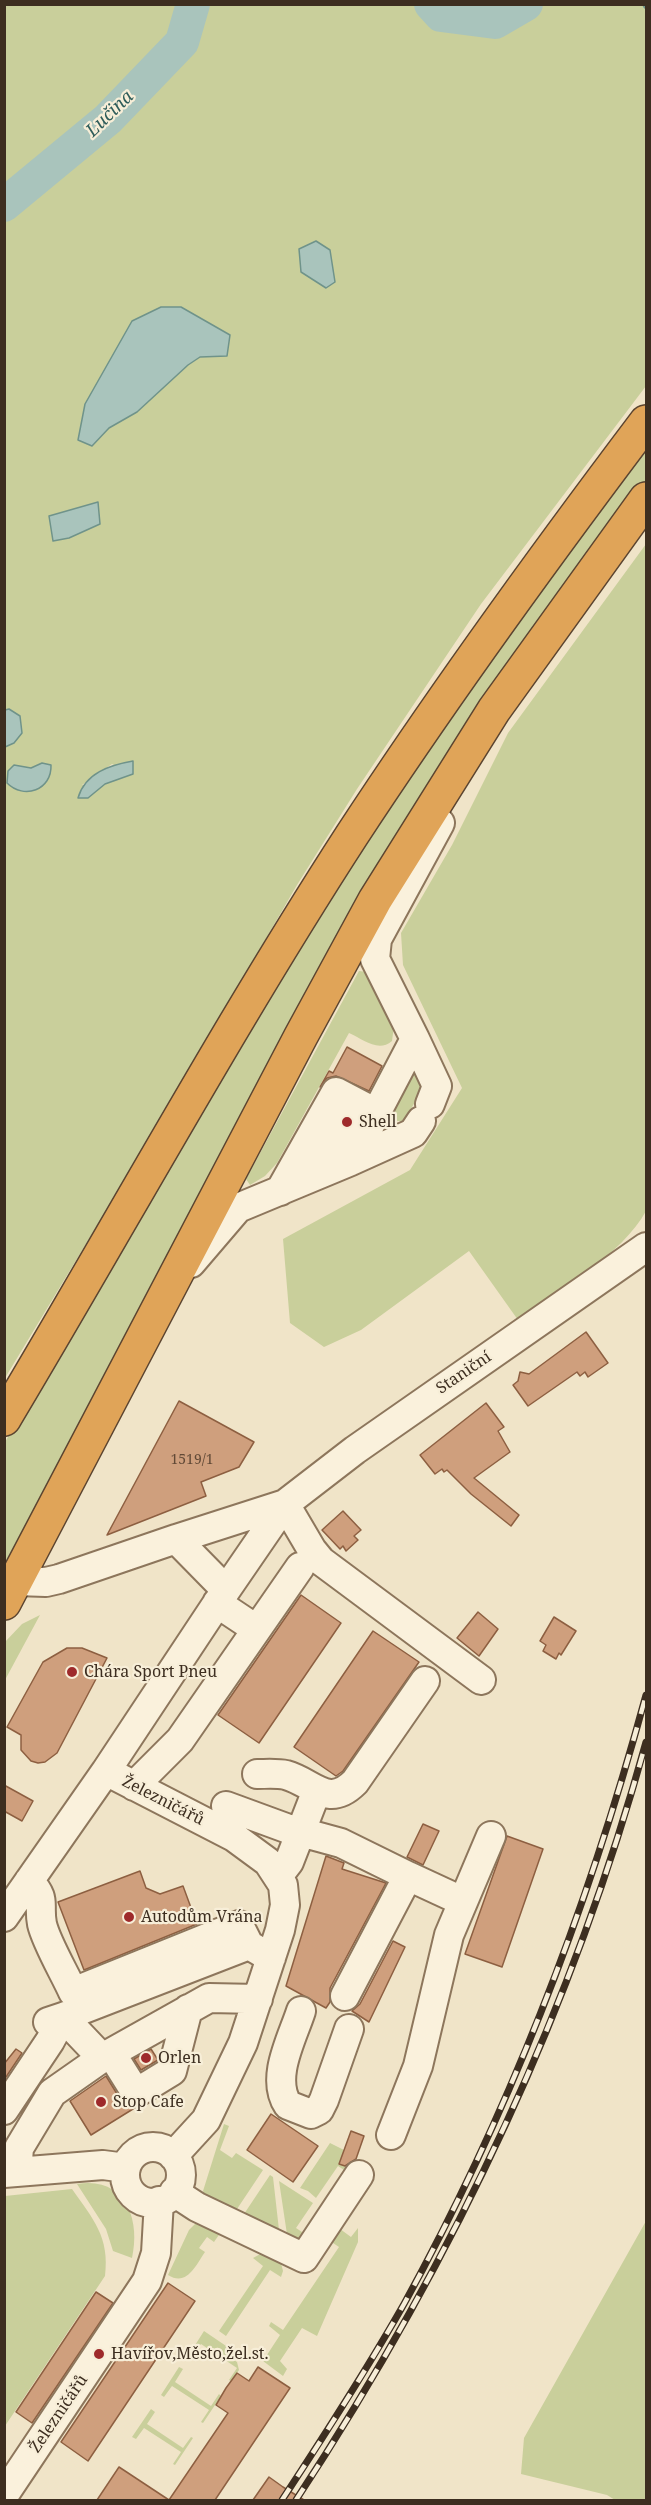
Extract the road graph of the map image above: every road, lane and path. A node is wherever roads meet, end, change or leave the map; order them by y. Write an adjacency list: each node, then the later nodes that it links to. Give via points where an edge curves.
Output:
1 (646, 422): 11 (highway, via 504,611 351,837)
2 (646, 499): 3 (highway, via 540,643)
3 (449, 778): 4 (street, via 439,826 377,939 375,959); 10 (highway, via 325,991)
4 (415, 1039): 5 (street); 6 (street, via 437,1086 426,1113 413,1133)
5 (367, 1109): 6 (street); 7 (street); 8 (street, via 336,1092)
6 (351, 1161): 7 (street)
7 (317, 1175): 8 (street)
8 (280, 1191): 10 (street, via 238,1208)
9 (646, 1247): 12 (street, Staniční, via 355,1450)
10 (166, 1292): 15 (highway)
11 (4, 1419)
12 (285, 1504): 13 (street, Staniční); 16 (street, Staniční); 18 (street, via 312,1550 327,1566)
13 (177, 1539): 15 (street, via 59,1580); 16 (street)
14 (300, 1567): 17 (street)
15 (10, 1592)
16 (221, 1596): 17 (street); 20 (street, Železničářů)
17 (256, 1629): 22 (street, via 180,1740)
18 (481, 1680)
19 (425, 1681): 23 (street, via 355,1782 335,1795)
20 (106, 1771): 22 (street, Železničářů); 29 (street)
21 (257, 1774): 23 (street, via 285,1775)
22 (134, 1786): 27 (street, Železničářů, via 234,1837)
23 (317, 1790): 25 (street)
24 (226, 1806): 25 (street)
25 (301, 1832): 27 (street); 28 (street, via 341,1844)
26 (491, 1836): 30 (street)
27 (279, 1875): 32 (street, via 285,1905)
28 (408, 1876): 30 (street); 33 (street)
29 (29, 1881): 31 (street); 32 (street, via 43,1902 42,1923 73,1992 238,1925)
30 (462, 1901): 44 (street, via 449,1935 418,2066)
31 (4, 1917)
32 (260, 1952): 34 (street); 37 (street)
33 (345, 1996)
34 (258, 1999): 35 (street, via 209,1998); 39 (street)
35 (188, 2009): 41 (street); 41 (street, via 172,2071 136,2093)
36 (301, 2012): 42 (street)
37 (63, 2017): 40 (street, via 44,2024); 41 (street); 43 (street)
38 (349, 2029): 42 (street, via 324,2100 319,2110 311,2114 288,2105 283,2097 280,2084)
39 (243, 2043): 42 (street); 45 (street, via 206,2120)
40 (23, 2054)
41 (107, 2055): 47 (street, via 52,2093 19,2148)
42 (285, 2060)
43 (4, 2110)
44 (391, 2135)
45 (173, 2156): 46 (street, via 161,2148 146,2148 133,2155); 49 (street, Železničářů, via 180,2178)
46 (126, 2168): 47 (street, via 103,2165); 49 (street, via 126,2182 133,2194 145,2201)
47 (11, 2173)
48 (359, 2175): 49 (street, via 304,2258 197,2207)
49 (167, 2197): 50 (street, Železničářů, via 147,2281)
50 (4, 2495)

